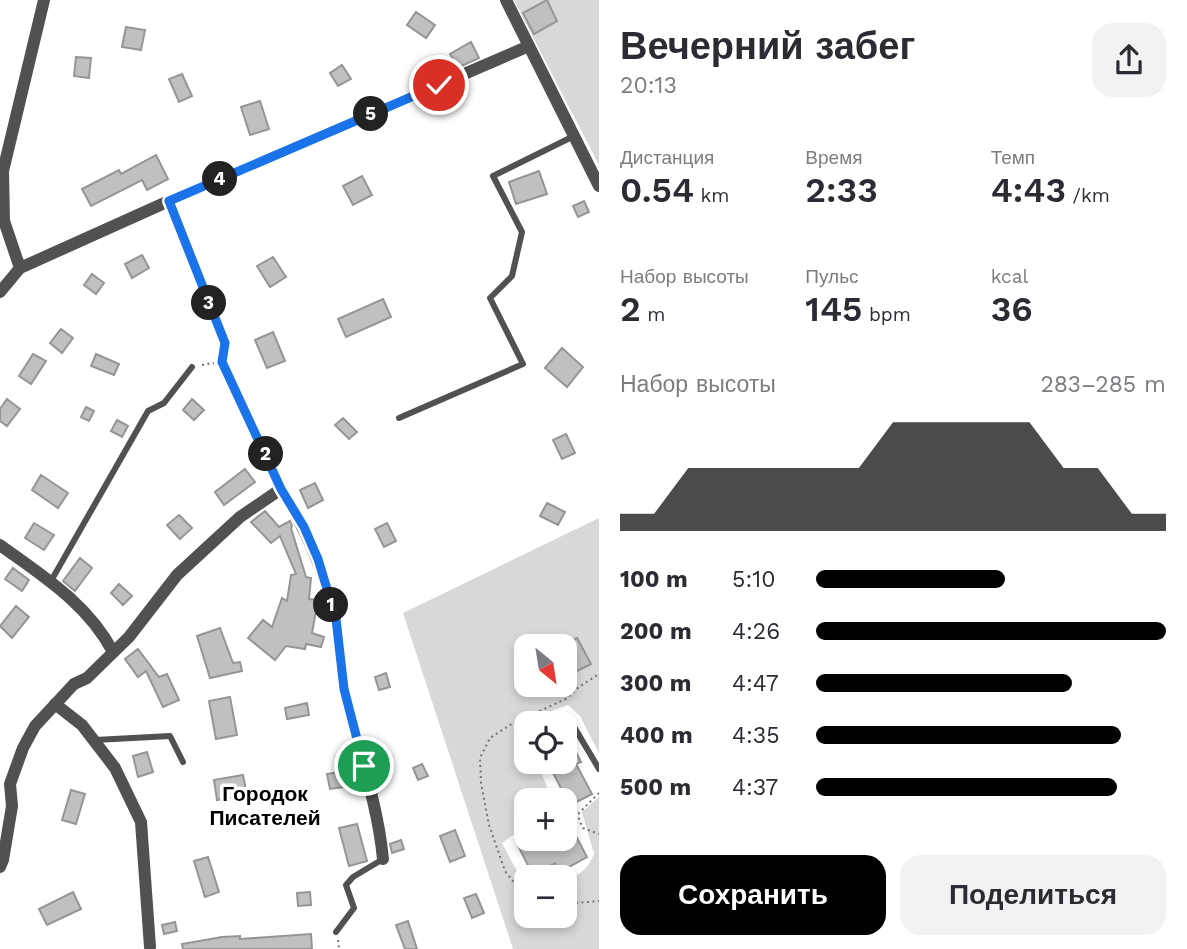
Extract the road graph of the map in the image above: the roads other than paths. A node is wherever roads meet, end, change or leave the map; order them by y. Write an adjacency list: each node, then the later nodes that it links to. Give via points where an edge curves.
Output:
1 (44, 0): 6 (street, via 3,171 4,221)
2 (506, 0): 3 (street)
3 (529, 46): 4 (street); 6 (street)
4 (574, 136): 5 (street); 10 (lane, via 493,176 522,232 512,276 490,298 523,364)
5 (599, 186)
6 (20, 268): 7 (street)
7 (0, 292)
8 (222, 362): 11 (lane)
9 (192, 367): 13 (lane, via 164,403 148,411)
10 (400, 418)
11 (281, 489): 14 (street, via 240,517 177,575); 21 (street, via 318,559 336,619 344,689 380,825)
12 (0, 545): 13 (street)
13 (51, 581): 14 (street, via 91,617)
14 (113, 652): 15 (street)
15 (55, 704): 17 (street); 20 (street, via 34,726 23,748 10,784 12,806)
16 (577, 732): 19 (lane)
17 (93, 740): 18 (lane, via 170,736); 24 (street, via 115,768 141,822)
18 (183, 762)
19 (599, 769)
20 (3, 840): 22 (street)
21 (383, 859): 23 (lane, via 346,885 354,908)
22 (0, 867)
23 (336, 932)
24 (150, 947)

